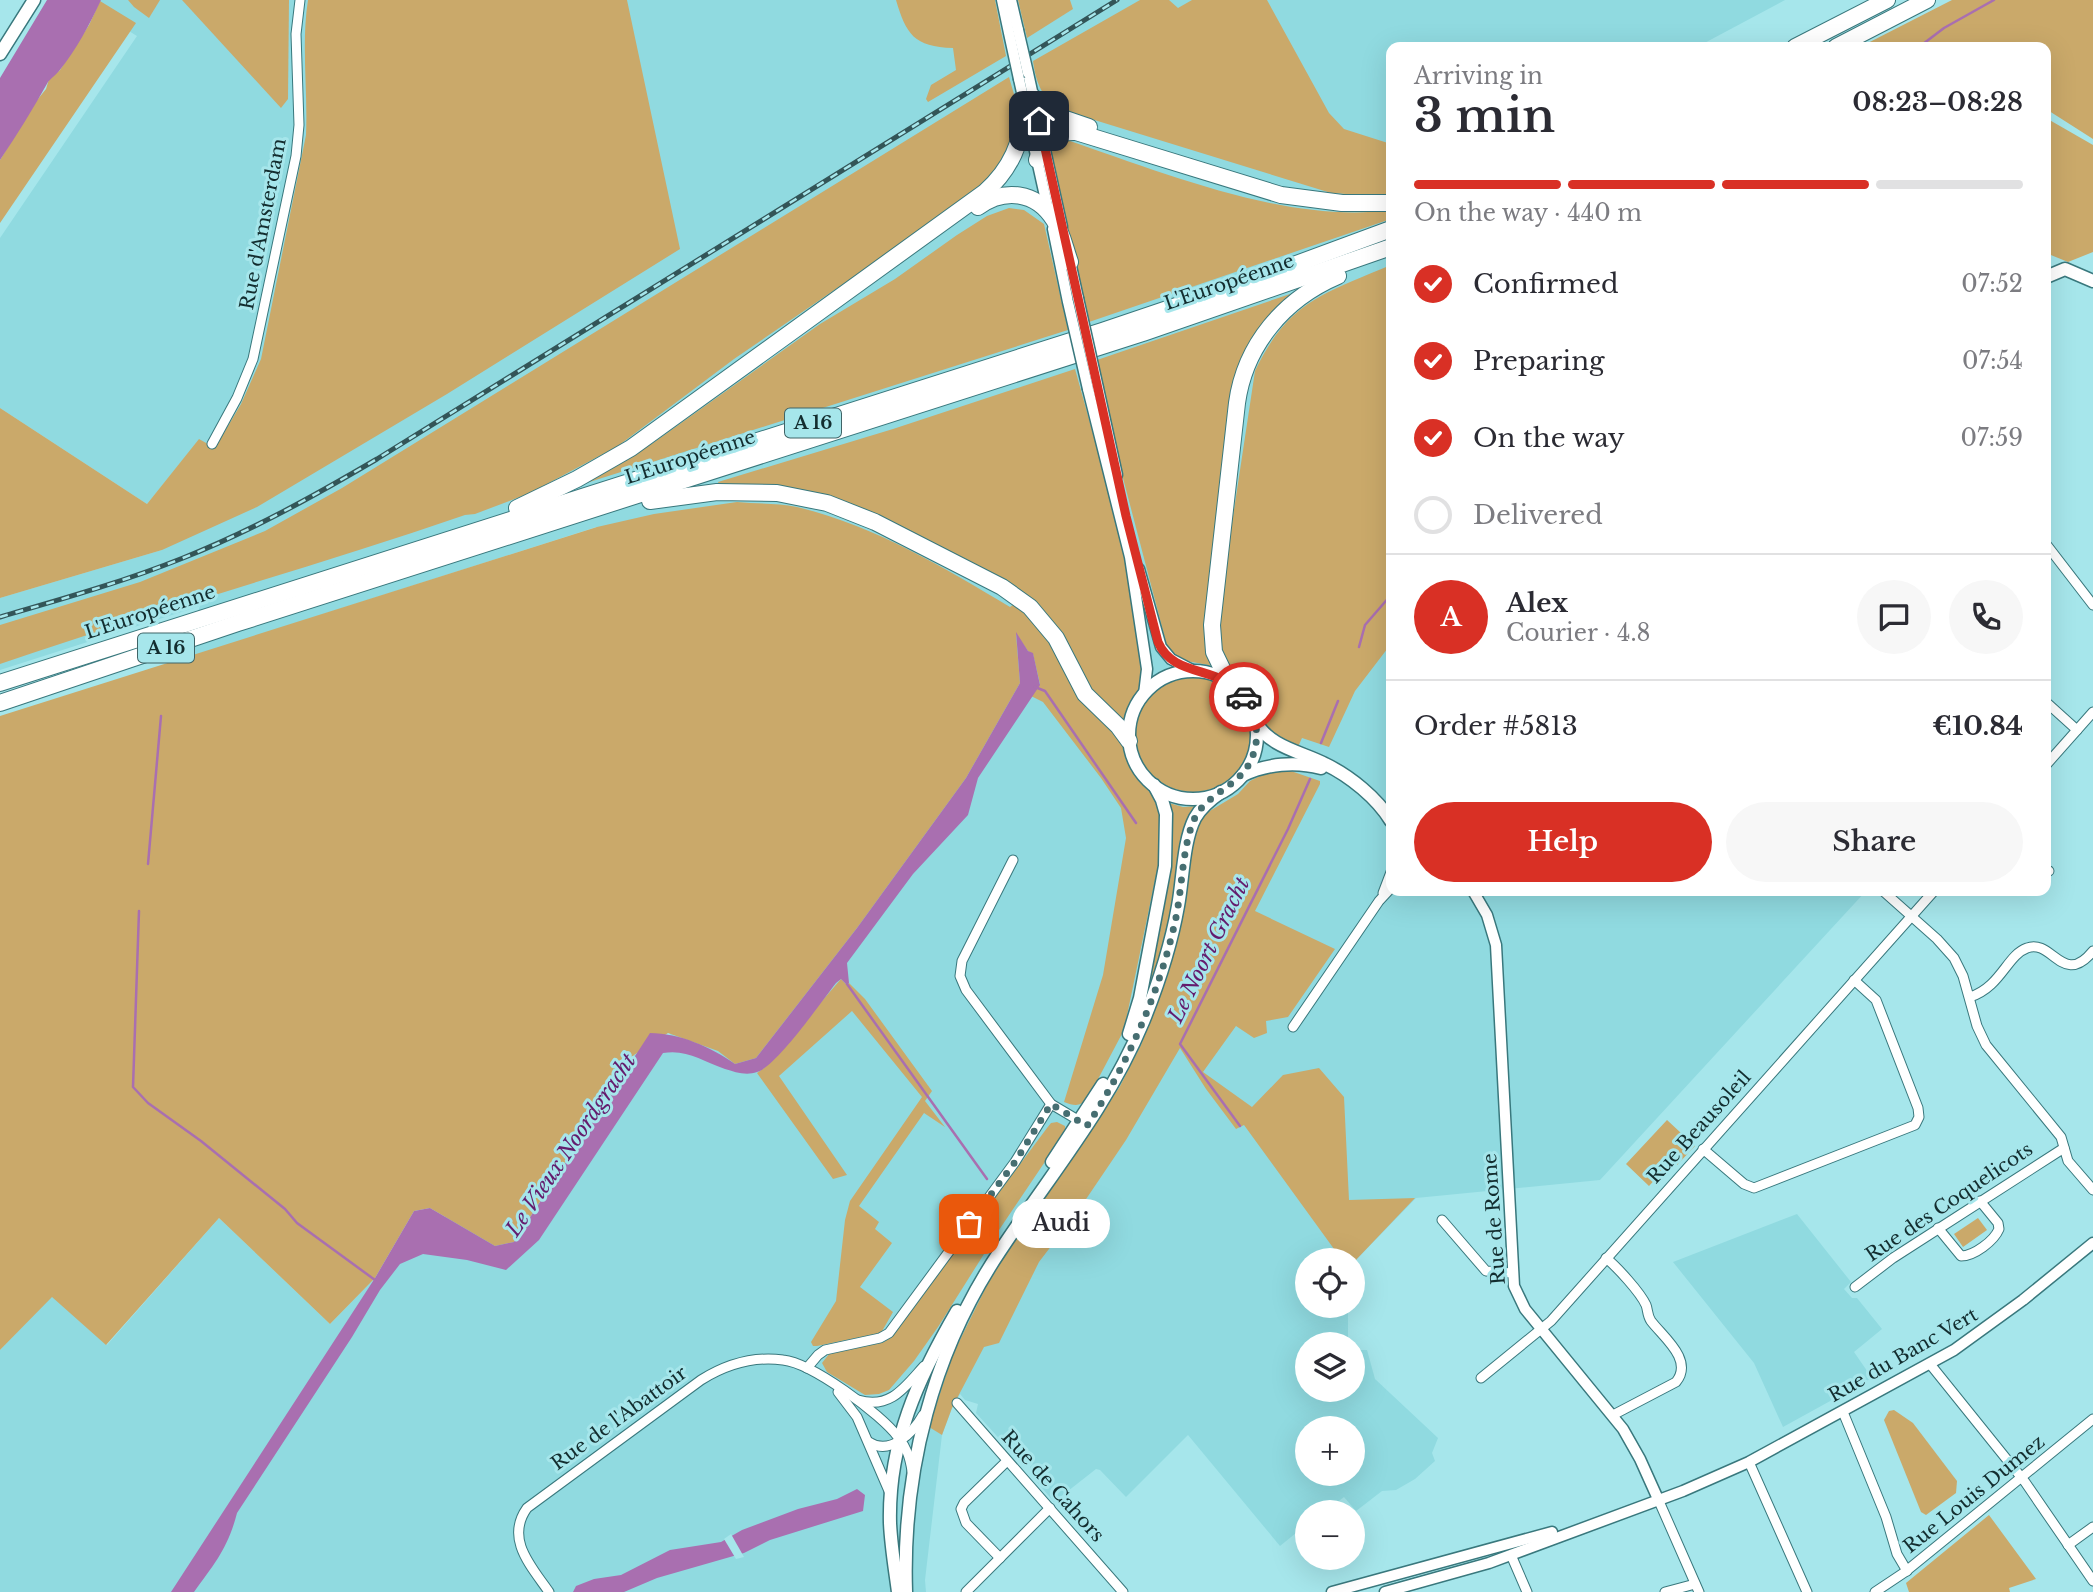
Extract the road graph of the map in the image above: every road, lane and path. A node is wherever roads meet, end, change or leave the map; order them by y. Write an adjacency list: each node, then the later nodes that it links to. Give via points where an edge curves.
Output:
1 (34, 0): 10 (main road)
2 (300, 0): 26 (street, Rue d'Amsterdam, via 296,156 251,366)
3 (1002, 0): 7 (street)
4 (1011, 0): 7 (street)
5 (1887, 0): 8 (highway)
6 (1927, 0): 9 (highway)
7 (1013, 31): 11 (street, bridge)
8 (1805, 42)
9 (1846, 42)
10 (0, 54)
11 (1029, 103): 12 (street); 13 (street); 14 (highway, via 1066,120); 24 (highway, via 1017,149 994,184)
12 (1044, 145): 13 (highway); 14 (highway, via 1060,134 1080,133 1272,193); 20 (street)
13 (1037, 160): 16 (street)
14 (1335, 203): 15 (highway)
15 (1386, 204)
16 (1049, 213): 20 (highway); 23 (street); 24 (highway, via 1024,195 988,200)
17 (1386, 231): 30 (highway, L'Européenne / A 16, via 1102,331)
18 (1386, 249): 28 (highway, L'Européenne / A 16, via 1143,333)
19 (1386, 256): 32 (highway, via 1302,295 1267,329 1248,364 1237,403 1212,625 1214,652)
20 (1070, 262): 23 (street)
21 (2051, 274): 22 (main road, via 2070,270)
22 (2093, 281)
23 (1073, 300): 25 (street, bridge)
24 (795, 330): 30 (highway, via 631,447 554,491 493,518)
25 (1093, 388): 31 (street, via 1158,642 1167,655); 34 (street, via 1130,557 1147,674)
26 (212, 444)
27 (2051, 550): 29 (street)
28 (332, 593): 35 (highway, L'Européenne / A 16); 40 (highway, via 667,497 738,491 804,497 864,517 1020,599 1056,638 1085,694)
29 (2093, 605)
30 (231, 608): 33 (highway, L'Européenne / A 16)
31 (1194, 671): 32 (main road); 34 (main road, via 1168,676)
32 (1228, 681): 38 (main road, via 1246,699)
33 (0, 683)
34 (1144, 694): 40 (main road, via 1131,718)
35 (0, 703)
36 (2051, 707): 39 (street)
37 (2093, 712): 39 (street)
38 (1255, 721): 42 (main road, via 1255,748); 43 (main road, via 1268,738)
39 (2077, 730): 41 (street)
40 (1129, 741): 44 (main road, via 1136,764)
41 (2051, 759)
42 (1243, 775): 43 (main road, via 1297,764); 45 (main road)
43 (1343, 775): 46 (main road)
44 (1154, 785): 45 (main road, via 1188,798); 62 (main road, via 1166,814 1166,852 1140,998 1133,1025)
45 (1221, 792): 62 (main road, via 1194,820 1176,919 1130,1051 1110,1090)
46 (1370, 796): 47 (main road); 48 (main road)
47 (1386, 804)
48 (1386, 815)
49 (1013, 860): 61 (street, via 965,956 960,976)
50 (1386, 884): 55 (street)
51 (1386, 893): 55 (street)
52 (1476, 896): 71 (street, Rue de Rome, via 1496,945)
53 (1889, 896): 56 (street)
54 (1929, 896): 56 (street, Rue Beausoleil)
55 (1379, 901): 60 (street)
56 (1911, 916): 58 (street, Rue Beausoleil); 59 (street, via 1954,958)
57 (2093, 951): 59 (street, via 2070,965 2041,948 2027,948 1991,987)
58 (1854, 980): 64 (street, Rue Beausoleil); 64 (street, via 1877,1001 1916,1104 1916,1125 1754,1188)
59 (1969, 997): 63 (street, via 1989,1050 2062,1137)
60 (1293, 1027)
61 (1051, 1104): 62 (street); 76 (street, via 1015,1162 889,1333 825,1350)
62 (1084, 1124): 74 (main road, via 981,1272); 81 (main road, via 981,1281 954,1335)
63 (2064, 1147): 65 (street, via 2068,1161); 66 (street, Rue des Coquelicots)
64 (1703, 1149): 70 (street, Rue Beausoleil)
65 (2093, 1190)
66 (1980, 1201): 68 (street, Rue des Coquelicots); 68 (street, via 1999,1229 1973,1252 1961,1256)
67 (1442, 1220): 71 (street, via 1486,1271)
68 (1938, 1228): 72 (street, Rue des Coquelicots)
69 (2093, 1243): 75 (street, Rue du Banc Vert, via 1994,1322)
70 (1606, 1258): 73 (street, Rue Beausoleil); 83 (street, via 1644,1302 1649,1318 1676,1352 1682,1372 1672,1385)
71 (1512, 1273): 73 (street, Rue de Rome, via 1522,1304)
72 (1855, 1287)
73 (1542, 1330): 77 (street, Rue Beausoleil); 83 (street, Rue de Rome)
74 (929, 1362): 79 (street, via 891,1399 872,1403); 85 (main road, via 912,1396)
75 (1930, 1364): 82 (street, Rue du Banc Vert); 90 (street)
76 (807, 1368): 78 (street, Rue de l'Abattoir); 101 (street, Rue de l'Abattoir, via 771,1359 721,1369 531,1504 520,1522 519,1544)
77 (1481, 1378)
78 (824, 1379): 79 (street, Rue de l'Abattoir); 86 (street, Rue de l'Abattoir, via 851,1406)
79 (853, 1398): 85 (street, Rue de l'Abattoir)
80 (957, 1404): 87 (street, Rue de Cahors)
81 (928, 1405): 85 (street, via 917,1426); 89 (main road)
82 (1843, 1412): 88 (street, Rue du Banc Vert); 98 (street)
83 (1613, 1415): 91 (street, Rue de Rome)
84 (2093, 1419): 90 (street, Rue Louis Dumez)
85 (901, 1440): 86 (street, via 881,1447); 89 (street, Rue de l'Abattoir); 92 (main road)
86 (869, 1442): 92 (street, Rue de l'Abattoir)
87 (1007, 1461): 93 (street, Rue de Cahors); 97 (street, via 961,1511 966,1523)
88 (1749, 1462): 91 (street, Rue du Banc Vert); 110 (street)
89 (912, 1477): 103 (main road)
90 (2022, 1478): 95 (street); 98 (street, Rue Louis Dumez)
91 (1656, 1496): 96 (street, Rue du Banc Vert); 100 (street); 106 (street, Rue du Banc Vert, via 1536,1537)
92 (891, 1498): 102 (main road)
93 (1050, 1508): 97 (street); 105 (street, Rue de Cahors)
94 (2093, 1527): 95 (street)
95 (2068, 1545): 99 (street)
96 (1511, 1555): 107 (street, Rue du Banc Vert); 108 (street)
97 (1000, 1558): 104 (street)
98 (1907, 1571): 111 (street, Rue Louis Dumez)
99 (2093, 1581)
100 (1697, 1588): 109 (street)
101 (548, 1592)
102 (898, 1592)
103 (906, 1592)
104 (966, 1592)
105 (1123, 1592)
106 (1332, 1592)
107 (1385, 1592)
108 (1527, 1592)
109 (1665, 1592)
110 (1807, 1592)
111 (1875, 1592)

